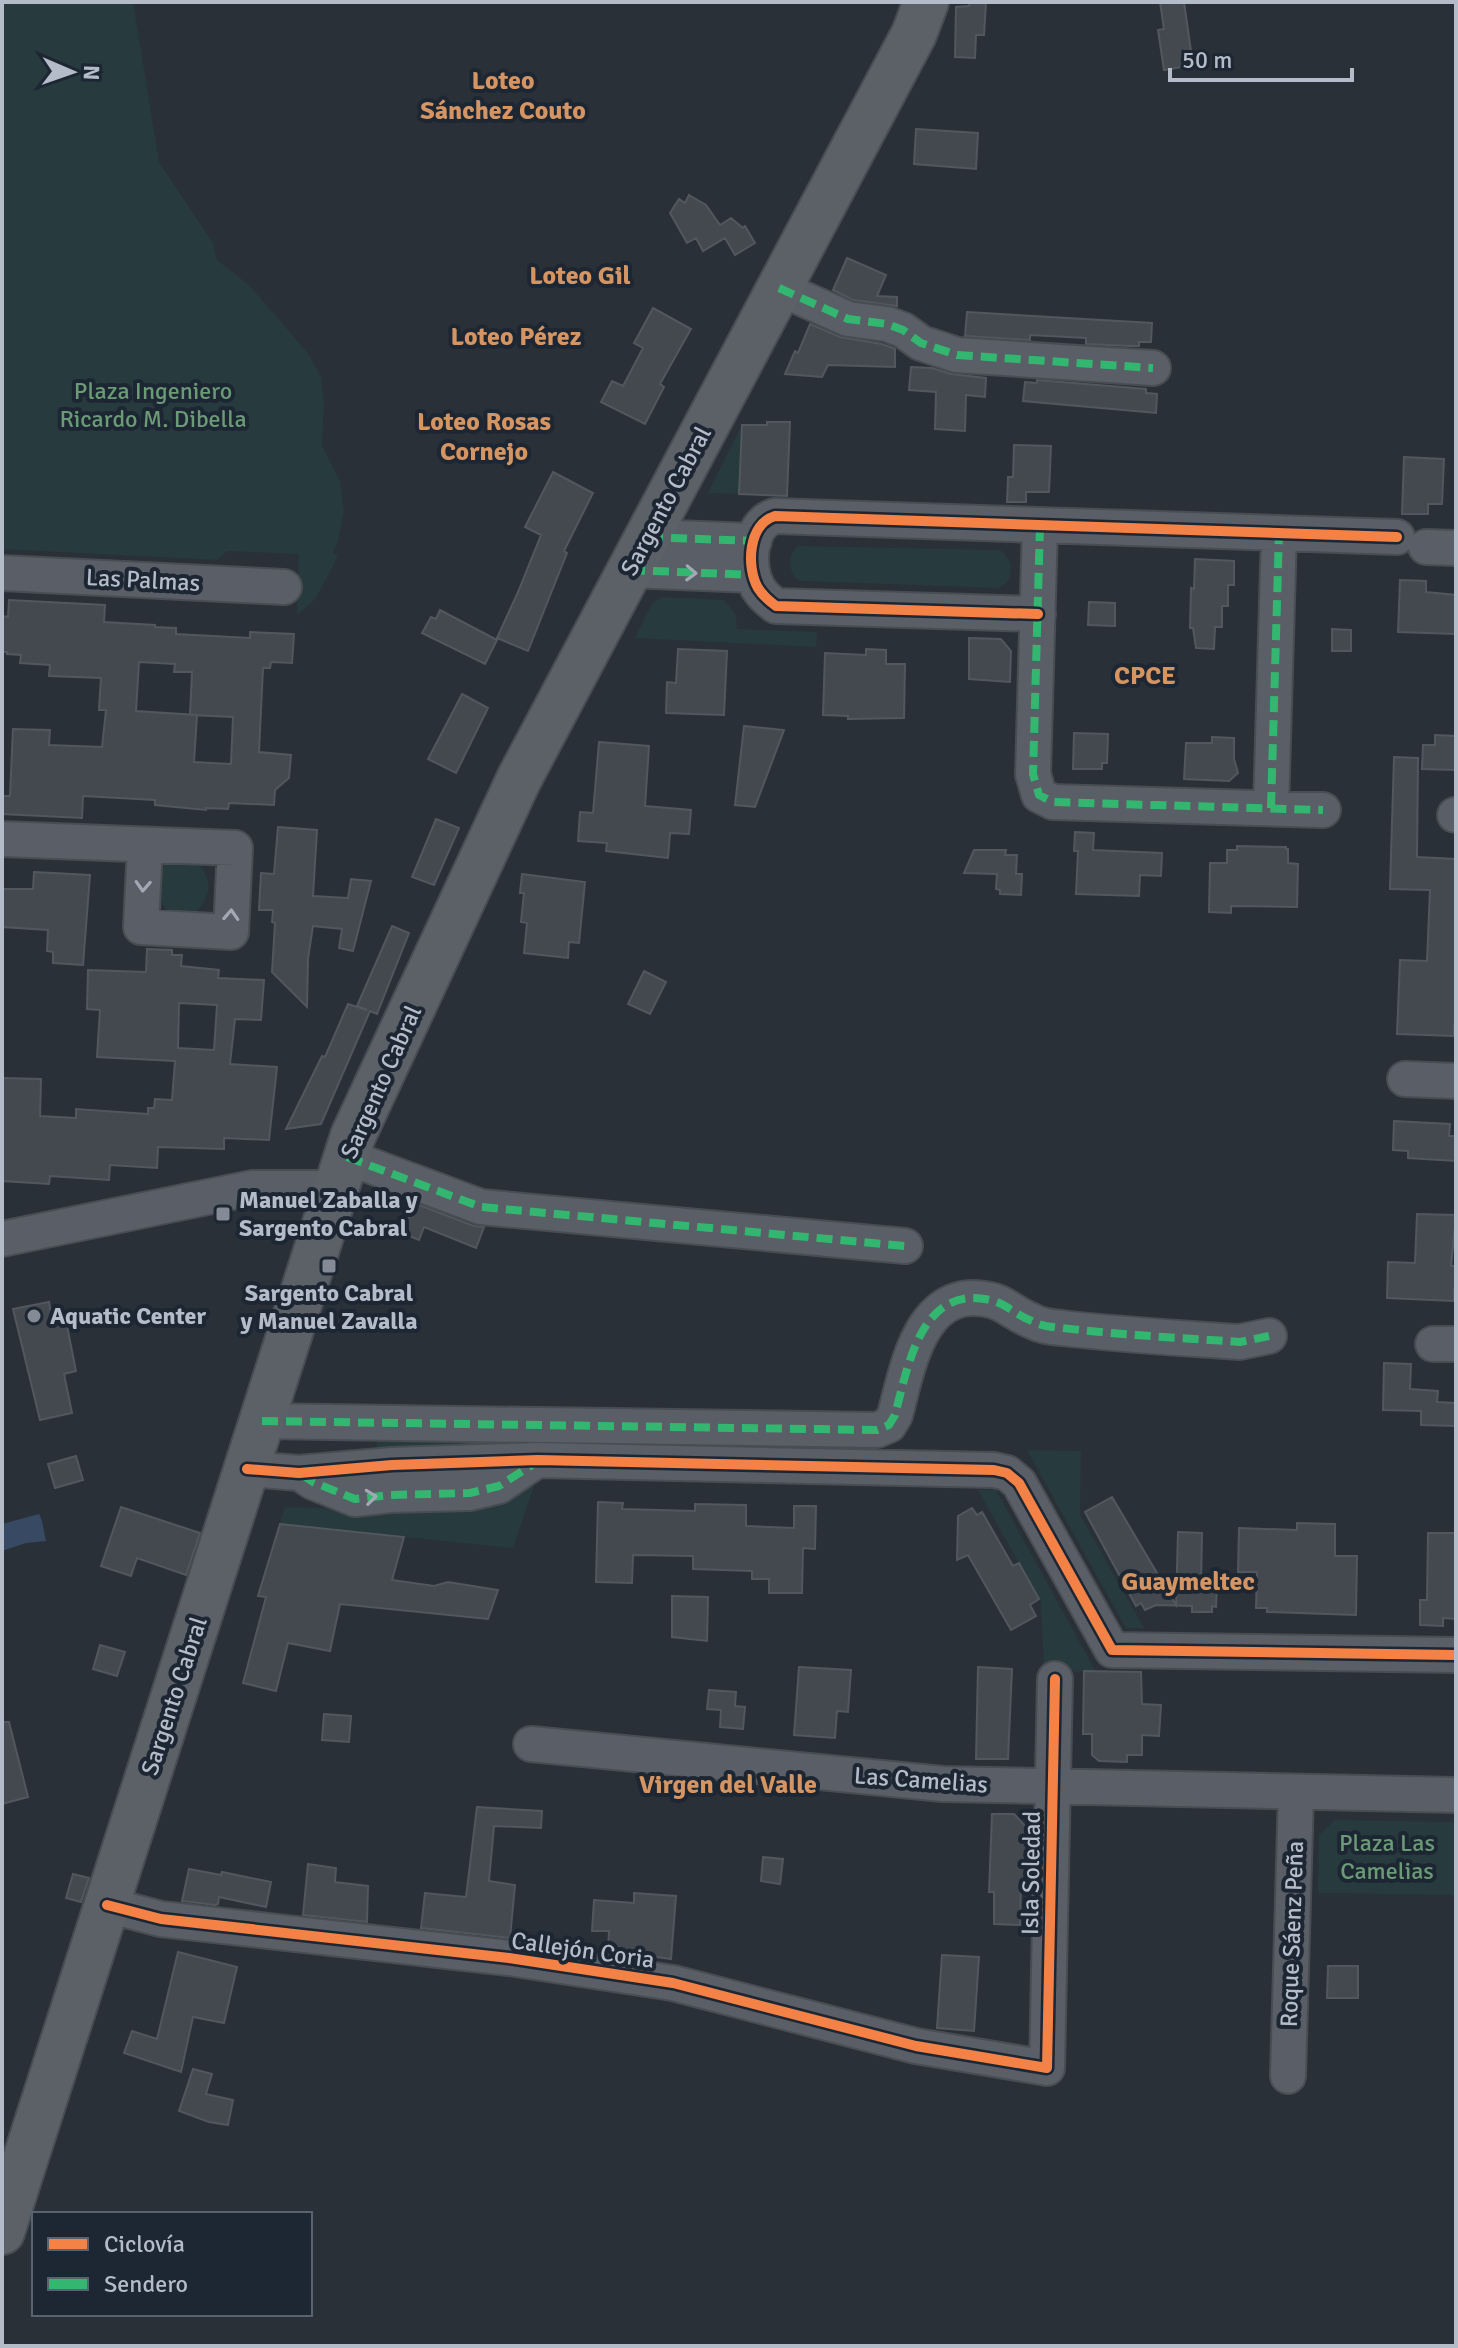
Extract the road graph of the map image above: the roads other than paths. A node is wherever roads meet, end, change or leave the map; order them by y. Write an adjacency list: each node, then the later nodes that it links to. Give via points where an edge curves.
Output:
1 (926, 2): 2 (main road, Sargento Cabral)
2 (779, 288): 3 (street, via 848,319 887,324 957,355); 8 (main road, Sargento Cabral)
3 (1153, 368)
4 (1040, 525): 5 (street); 6 (street, via 775,516 762,524); 12 (street)
5 (1279, 533): 7 (street); 13 (street)
6 (754, 541): 8 (street); 10 (street)
7 (1426, 544)
8 (638, 554): 10 (street, one-way to 10); 19 (main road, Sargento Cabral, via 519,779 358,1125)
9 (2, 573): 11 (street, Las Palmas)
10 (753, 575): 12 (street, via 759,590 776,606)
11 (284, 587)
12 (1038, 614): 13 (street, via 1033,774 1039,795 1053,802)
13 (1271, 808): 14 (street)
14 (1323, 810)
15 (2, 839): 16 (street)
16 (145, 845)
17 (1405, 1079): 18 (street)
18 (1456, 1081)
19 (342, 1173): 20 (street); 21 (street, via 481,1207); 23 (main road, Sargento Cabral)
20 (2, 1239)
21 (905, 1246)
22 (1269, 1336): 23 (street, via 1240,1342 1061,1328 977,1299 944,1307 929,1320 914,1346 895,1415 877,1430)
23 (262, 1421): 24 (main road, Sargento Cabral)
24 (247, 1469): 25 (street, via 299,1473 538,1460 994,1470 1019,1483 1112,1650); 31 (main road, Sargento Cabral)
25 (1456, 1655)
26 (1055, 1679): 28 (street, Isla Soledad)
27 (531, 1744): 28 (street, Las Camelias, via 943,1784)
28 (1052, 1788): 29 (street, Las Camelias); 32 (street, Isla Soledad)
29 (1296, 1792): 30 (street, Las Camelias); 33 (street, Roque Sáenz Peña)
30 (1456, 1795)
31 (107, 1905): 32 (street, Callejón Coria, via 161,1919 509,1958 673,1983 916,2046); 34 (main road, Sargento Cabral)
32 (1047, 2068)
33 (1288, 2076)
34 (2, 2232)

